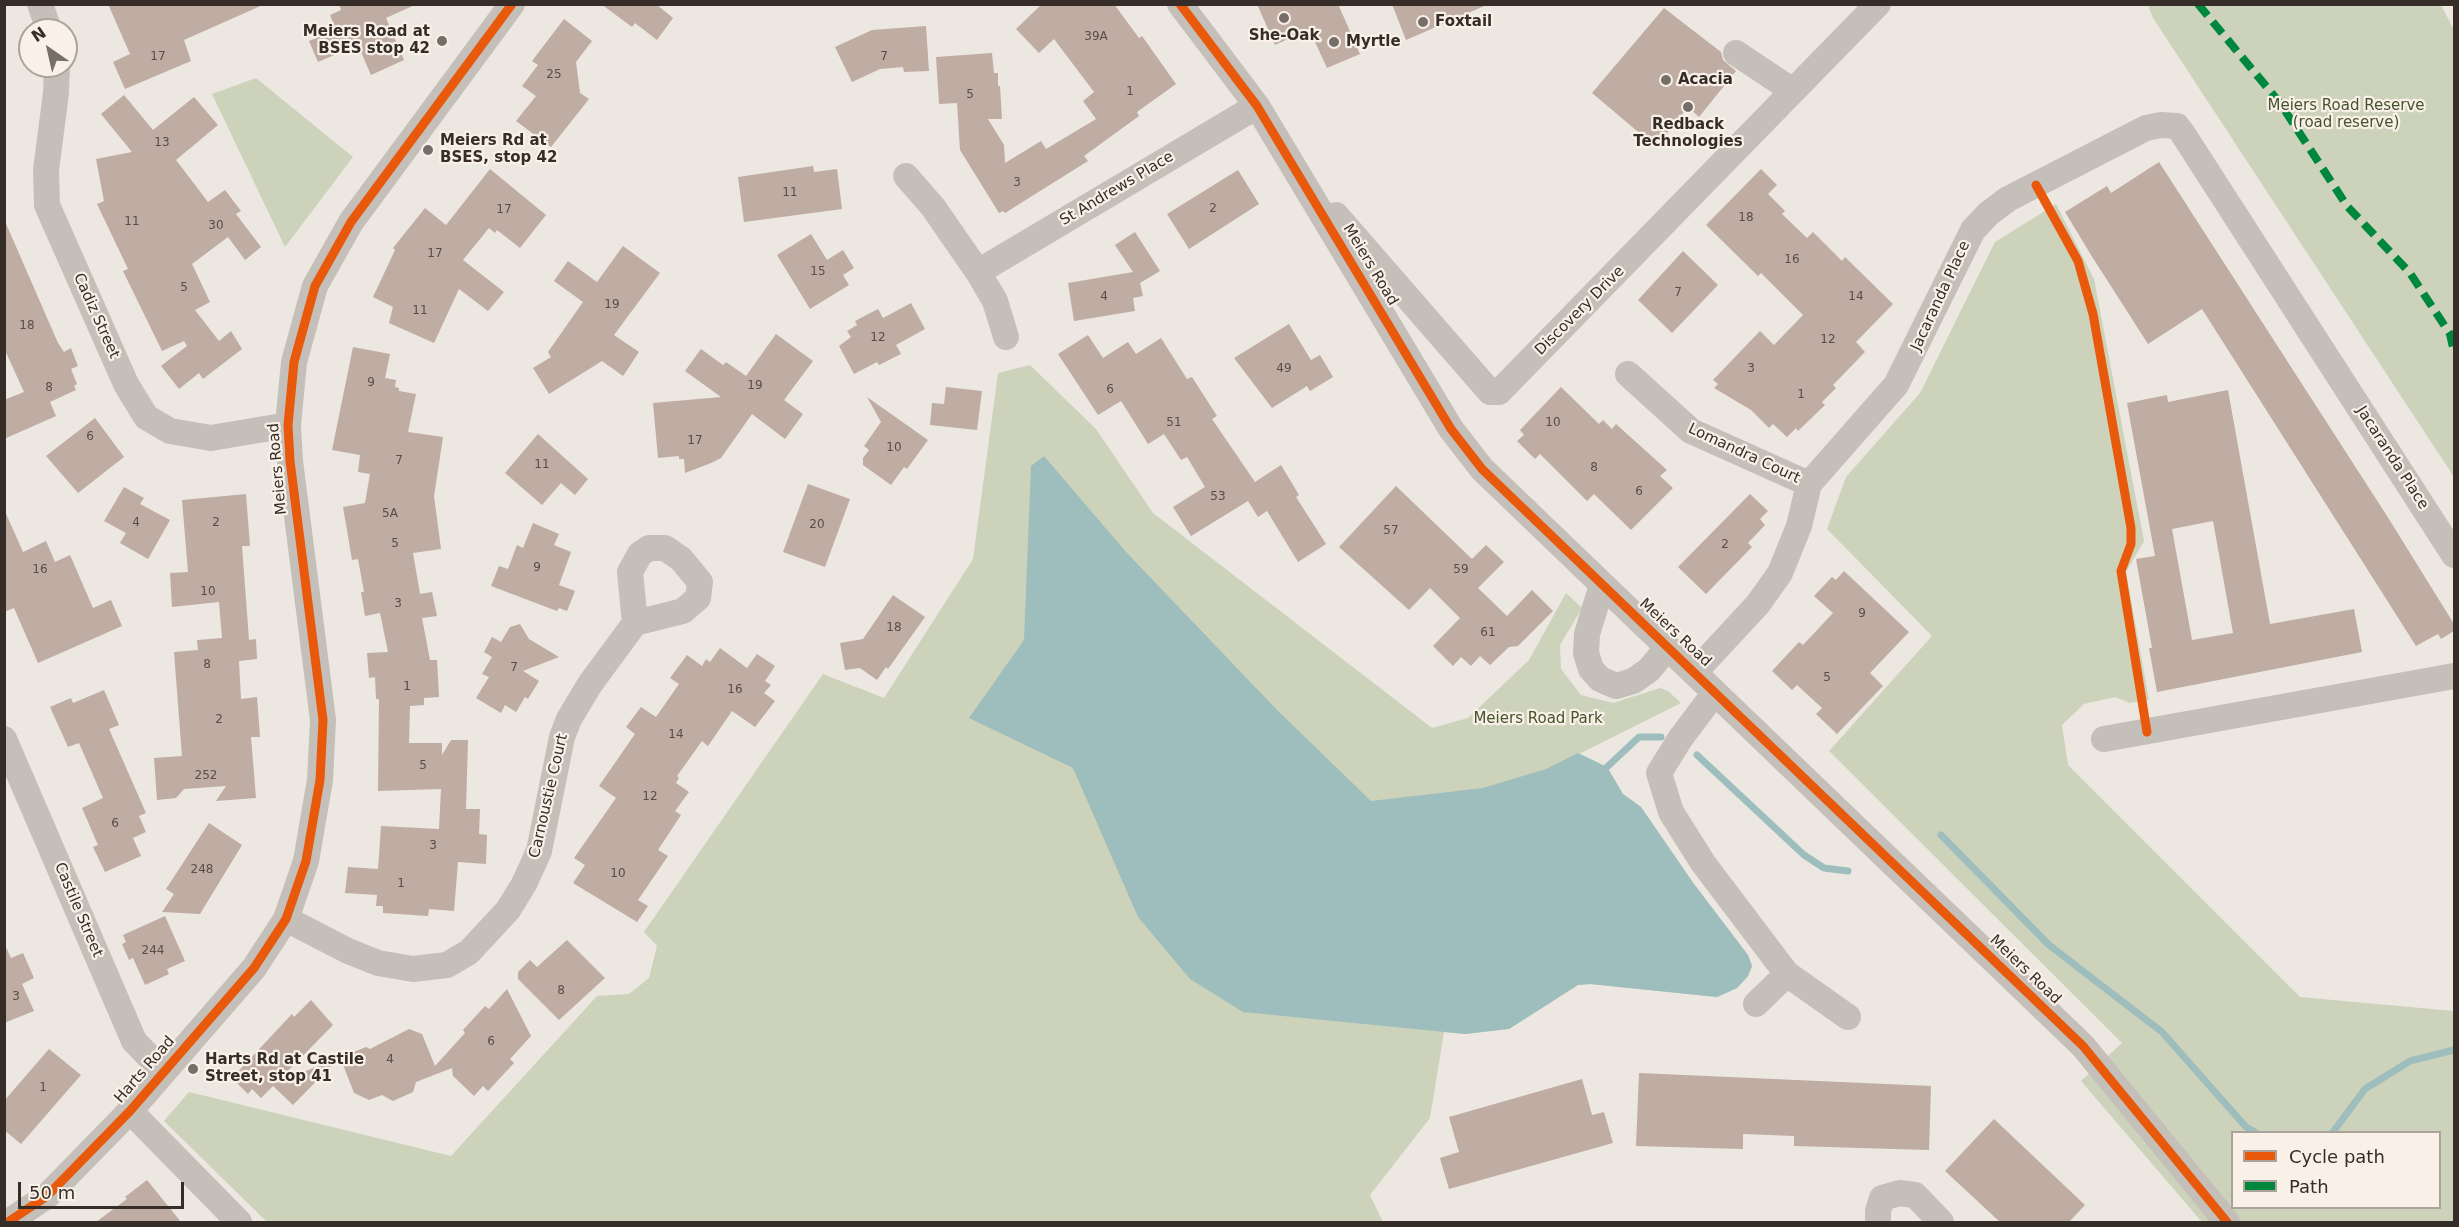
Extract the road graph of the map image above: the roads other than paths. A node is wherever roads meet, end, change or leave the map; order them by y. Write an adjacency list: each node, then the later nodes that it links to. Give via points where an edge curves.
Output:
1 (512, 4): 13 (street, Meiers Road, via 351,222 315,286 294,362)
2 (1180, 4): 7 (street, Meiers Road)
3 (1878, 4): 6 (street, Discovery Drive)
4 (1736, 53): 6 (street)
5 (57, 78): 13 (street, Cadiz Street, via 46,170 47,205 126,384 146,417 170,431 212,438)
6 (1793, 91): 8 (street, Discovery Drive, via 1499,392 1490,392)
7 (1257, 106): 8 (street, Meiers Road); 10 (street, St Andrews Place)
8 (1291, 162): 16 (street, Meiers Road, via 1451,429 1489,476)
9 (906, 176): 10 (street)
10 (978, 272): 11 (street, via 995,301)
11 (1006, 337)
12 (1628, 374): 14 (street, Lomandra Court, via 1682,425)
13 (288, 425): 24 (street, Meiers Road, via 323,720 320,780 306,861)
14 (1809, 484): 15 (street, Jacaranda Place, via 1896,385 1965,242 1988,213 2146,128 2176,126); 19 (street, Jacaranda Place, via 1799,525 1780,573 1758,604)
15 (2454, 555)
16 (1602, 585): 18 (street, Meiers Road); 18 (street, via 1587,634 1586,653 1591,669 1600,679 1616,686 1633,681 1649,670)
17 (635, 623): 24 (street, Carnoustie Court, via 600,668 569,719 539,851 524,884 508,910 469,952 447,965 413,969 390,965 348,951)
18 (1667, 648): 19 (street, Meiers Road)
19 (1695, 672): 34 (street, Meiers Road, via 2083,1046)
20 (2454, 676): 23 (street)
21 (1707, 703): 25 (street, via 1659,773 1671,812 1703,862)
22 (4, 739): 28 (street, Castile Street, via 134,1041)
23 (2104, 739)
24 (286, 919): 28 (street, Harts Road, via 254,968)
25 (1787, 974): 26 (street); 27 (street)
26 (1756, 1004)
27 (1848, 1017)
28 (164, 1072): 29 (street, Harts Road)
29 (130, 1111): 30 (street, Harts Road, via 47,1196); 31 (street)
30 (8, 1222)
31 (239, 1222)
32 (1878, 1222): 33 (street, via 1882,1198 1899,1193 1915,1195)
33 (1941, 1222)
34 (2227, 1222)

